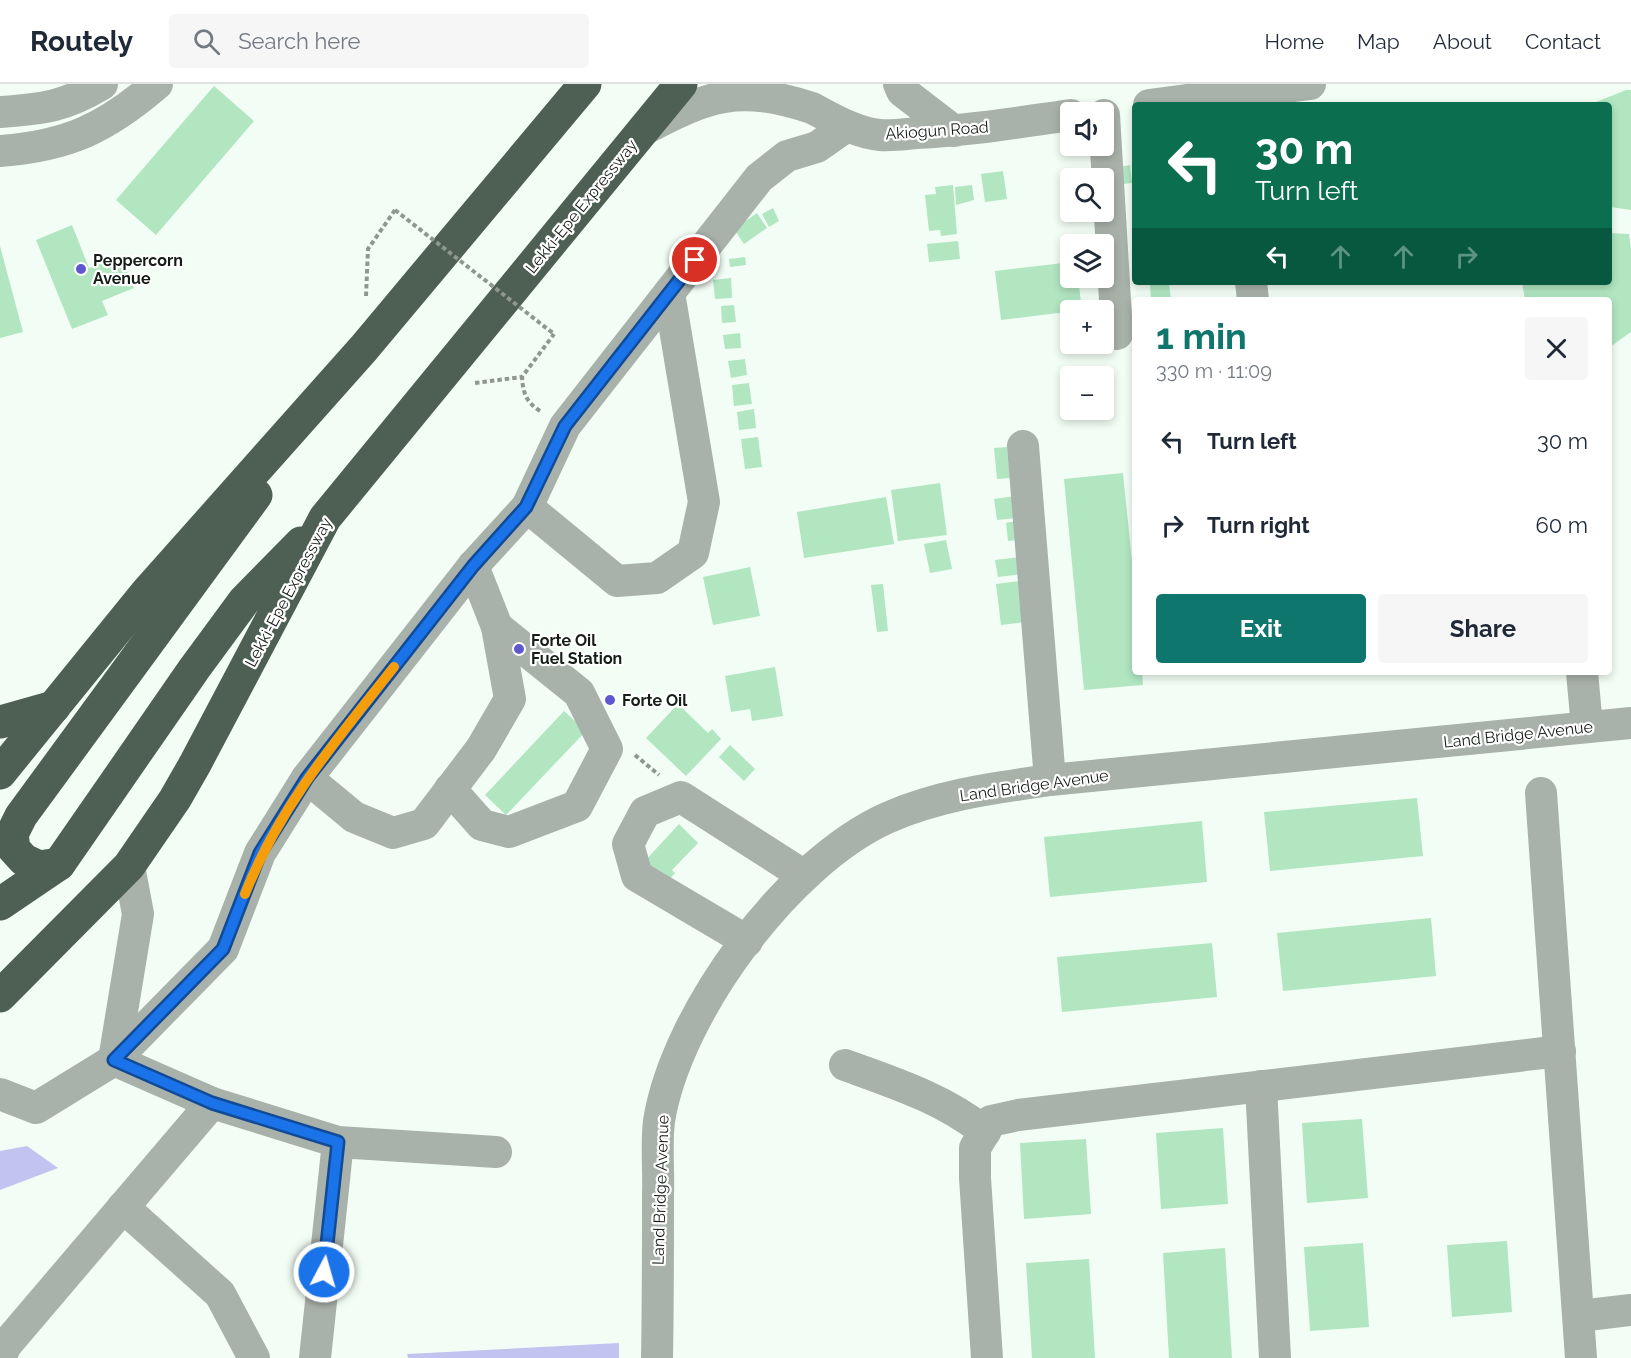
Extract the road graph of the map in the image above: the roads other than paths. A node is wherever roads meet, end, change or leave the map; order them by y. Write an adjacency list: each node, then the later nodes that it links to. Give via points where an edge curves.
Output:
1 (102, 84): 11 (street, via 43,110)
2 (157, 84): 16 (street, via 105,124 59,143)
3 (585, 84): 20 (highway)
4 (681, 84): 14 (highway, Lekki-Epe Expressway)
5 (899, 84): 15 (street, via 902,91)
6 (1310, 84): 7 (street)
7 (1224, 95): 8 (street)
8 (1172, 102)
9 (1132, 108): 10 (street)
10 (1114, 111)
11 (0, 112)
12 (1060, 117): 15 (street, Akiogun Road)
13 (847, 126): 14 (street, Akiogun Road, via 787,97 766,90 734,88 704,98); 15 (street, Akiogun Road, via 879,135); 18 (street, via 817,147 787,156 759,178)
14 (642, 131): 23 (highway, Lekki-Epe Expressway)
15 (954, 131)
16 (0, 151)
17 (1104, 156): 19 (street)
18 (669, 293): 22 (street, via 565,426); 22 (street, via 704,502 693,553 657,578 617,581)
19 (1117, 334)
20 (363, 348): 27 (highway, via 147,592); 36 (highway, via 21,816 12,834 14,849 24,860 39,867)
21 (1023, 446): 33 (street)
22 (526, 507): 24 (street)
23 (326, 518): 36 (highway, via 244,601); 37 (highway, Lekki-Epe Expressway, via 195,764)
24 (473, 566): 25 (street); 32 (street)
25 (497, 627): 34 (street, via 510,699 481,748); 34 (street, via 579,693 607,749 577,806 509,832 482,825)
26 (1582, 675): 30 (street)
27 (54, 707): 28 (highway); 31 (highway)
28 (0, 722)
29 (1631, 723): 30 (street, Land Bridge Avenue)
30 (1587, 727): 33 (street, Land Bridge Avenue)
31 (0, 773)
32 (307, 778): 34 (street, via 354,817 393,833 424,824); 43 (street, via 260,853 223,949)
33 (1050, 780): 38 (street, Land Bridge Avenue, via 963,792 887,818 841,844)
34 (450, 789)
35 (1541, 793): 42 (street)
36 (59, 864): 39 (highway)
37 (129, 866): 41 (highway, Lekki-Epe Expressway); 43 (street, via 138,914)
38 (803, 875): 40 (street, Land Bridge Avenue); 40 (street, via 681,797 645,812 628,844 637,876)
39 (0, 904)
40 (747, 941): 57 (street, Land Bridge Avenue, via 689,1028 671,1074 659,1122)
41 (0, 996)
42 (1560, 1052): 45 (street); 53 (street)
43 (114, 1060): 46 (street, via 36,1108); 47 (street)
44 (844, 1065): 48 (street, via 907,1088 970,1119)
45 (1261, 1086): 48 (street, via 1018,1115 991,1121); 59 (street)
46 (0, 1094)
47 (212, 1103): 49 (street); 51 (street)
48 (985, 1132): 58 (street, via 975,1148 975,1178)
49 (338, 1142): 50 (street); 56 (street)
50 (496, 1152)
51 (123, 1207): 54 (street, via 5,1346); 55 (street, via 220,1294)
52 (1631, 1310): 53 (street)
53 (1579, 1316): 60 (street)
54 (1, 1358)
55 (254, 1358)
56 (315, 1358)
57 (657, 1358)
58 (987, 1358)
59 (1275, 1358)
60 (1581, 1358)

